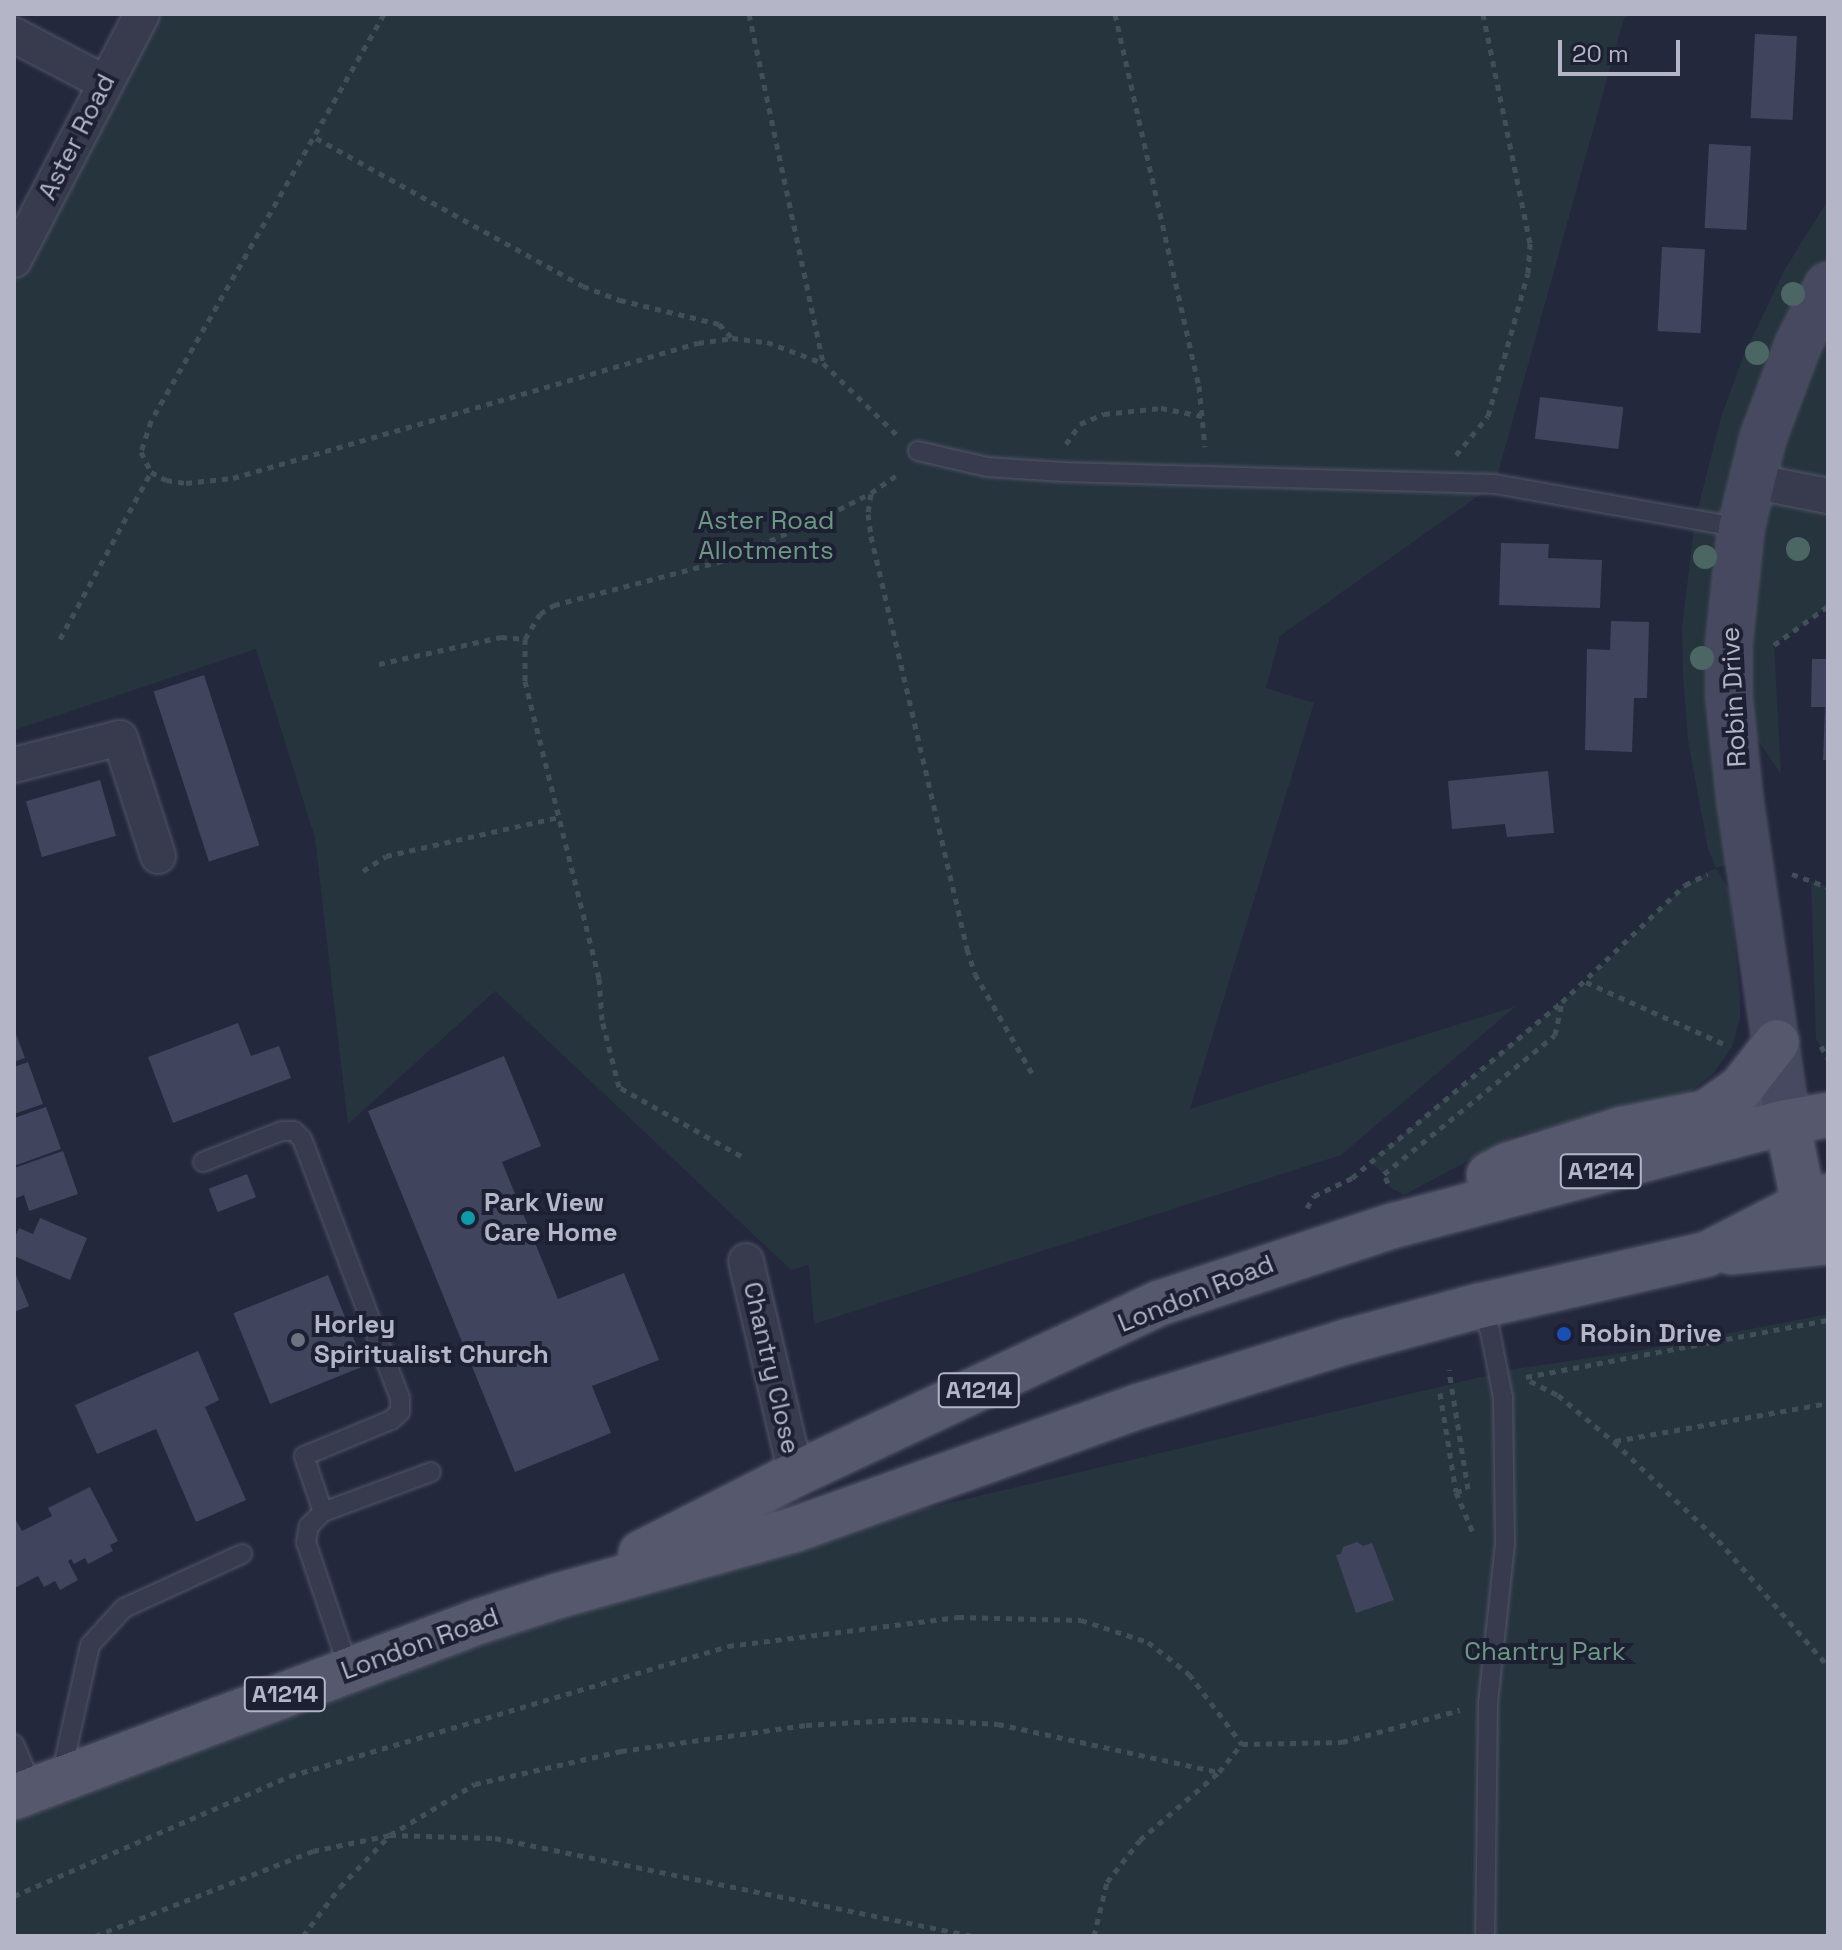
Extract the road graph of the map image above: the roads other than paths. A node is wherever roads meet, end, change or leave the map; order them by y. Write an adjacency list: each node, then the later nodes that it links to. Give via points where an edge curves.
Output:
1 (142, 14): 3 (street, Aster Road)
2 (14, 35): 3 (street)
3 (105, 83): 4 (street, Aster Road)
4 (14, 260)
5 (1828, 285): 7 (street, Robin Drive, via 1775,403)
6 (918, 451): 9 (lane, via 951,462 1063,472 1495,484)
7 (1752, 481): 8 (street); 9 (street, Robin Drive)
8 (1828, 496)
9 (1741, 528): 12 (street, Robin Drive, via 1728,670 1740,800)
10 (14, 765): 11 (street, via 120,738)
11 (158, 856)
12 (1777, 1042): 13 (street, Robin Drive); 16 (main road, via 1741,1088 1707,1112 1623,1129 1508,1165 1459,1190)
13 (1808, 1119): 15 (main road); 16 (main road, London Road / A1214)
14 (203, 1162): 23 (lane, via 282,1131 294,1131 302,1139 400,1399 400,1412 391,1420 304,1456)
15 (1816, 1200): 18 (main road, London Road / A1214)
16 (1402, 1203): 22 (main road, London Road / A1214, via 1255,1269 1160,1303)
17 (1828, 1242): 18 (main road)
18 (1707, 1254): 20 (main road, London Road / A1214)
19 (746, 1261): 22 (street, Chantry Close)
20 (1479, 1306): 25 (main road, London Road / A1214, via 1140,1406 793,1530); 29 (lane, via 1490,1331 1503,1397 1505,1544 1488,1702)
21 (431, 1472): 23 (lane)
22 (796, 1474): 25 (main road, London Road / A1214)
23 (323, 1512): 26 (lane, via 309,1526 306,1542)
24 (242, 1554): 28 (lane, via 124,1608 90,1645)
25 (557, 1596): 26 (main road, London Road / A1214)
26 (349, 1670): 28 (main road, London Road / A1214)
27 (14, 1744): 28 (lane)
28 (36, 1788)
29 (1485, 1936)

